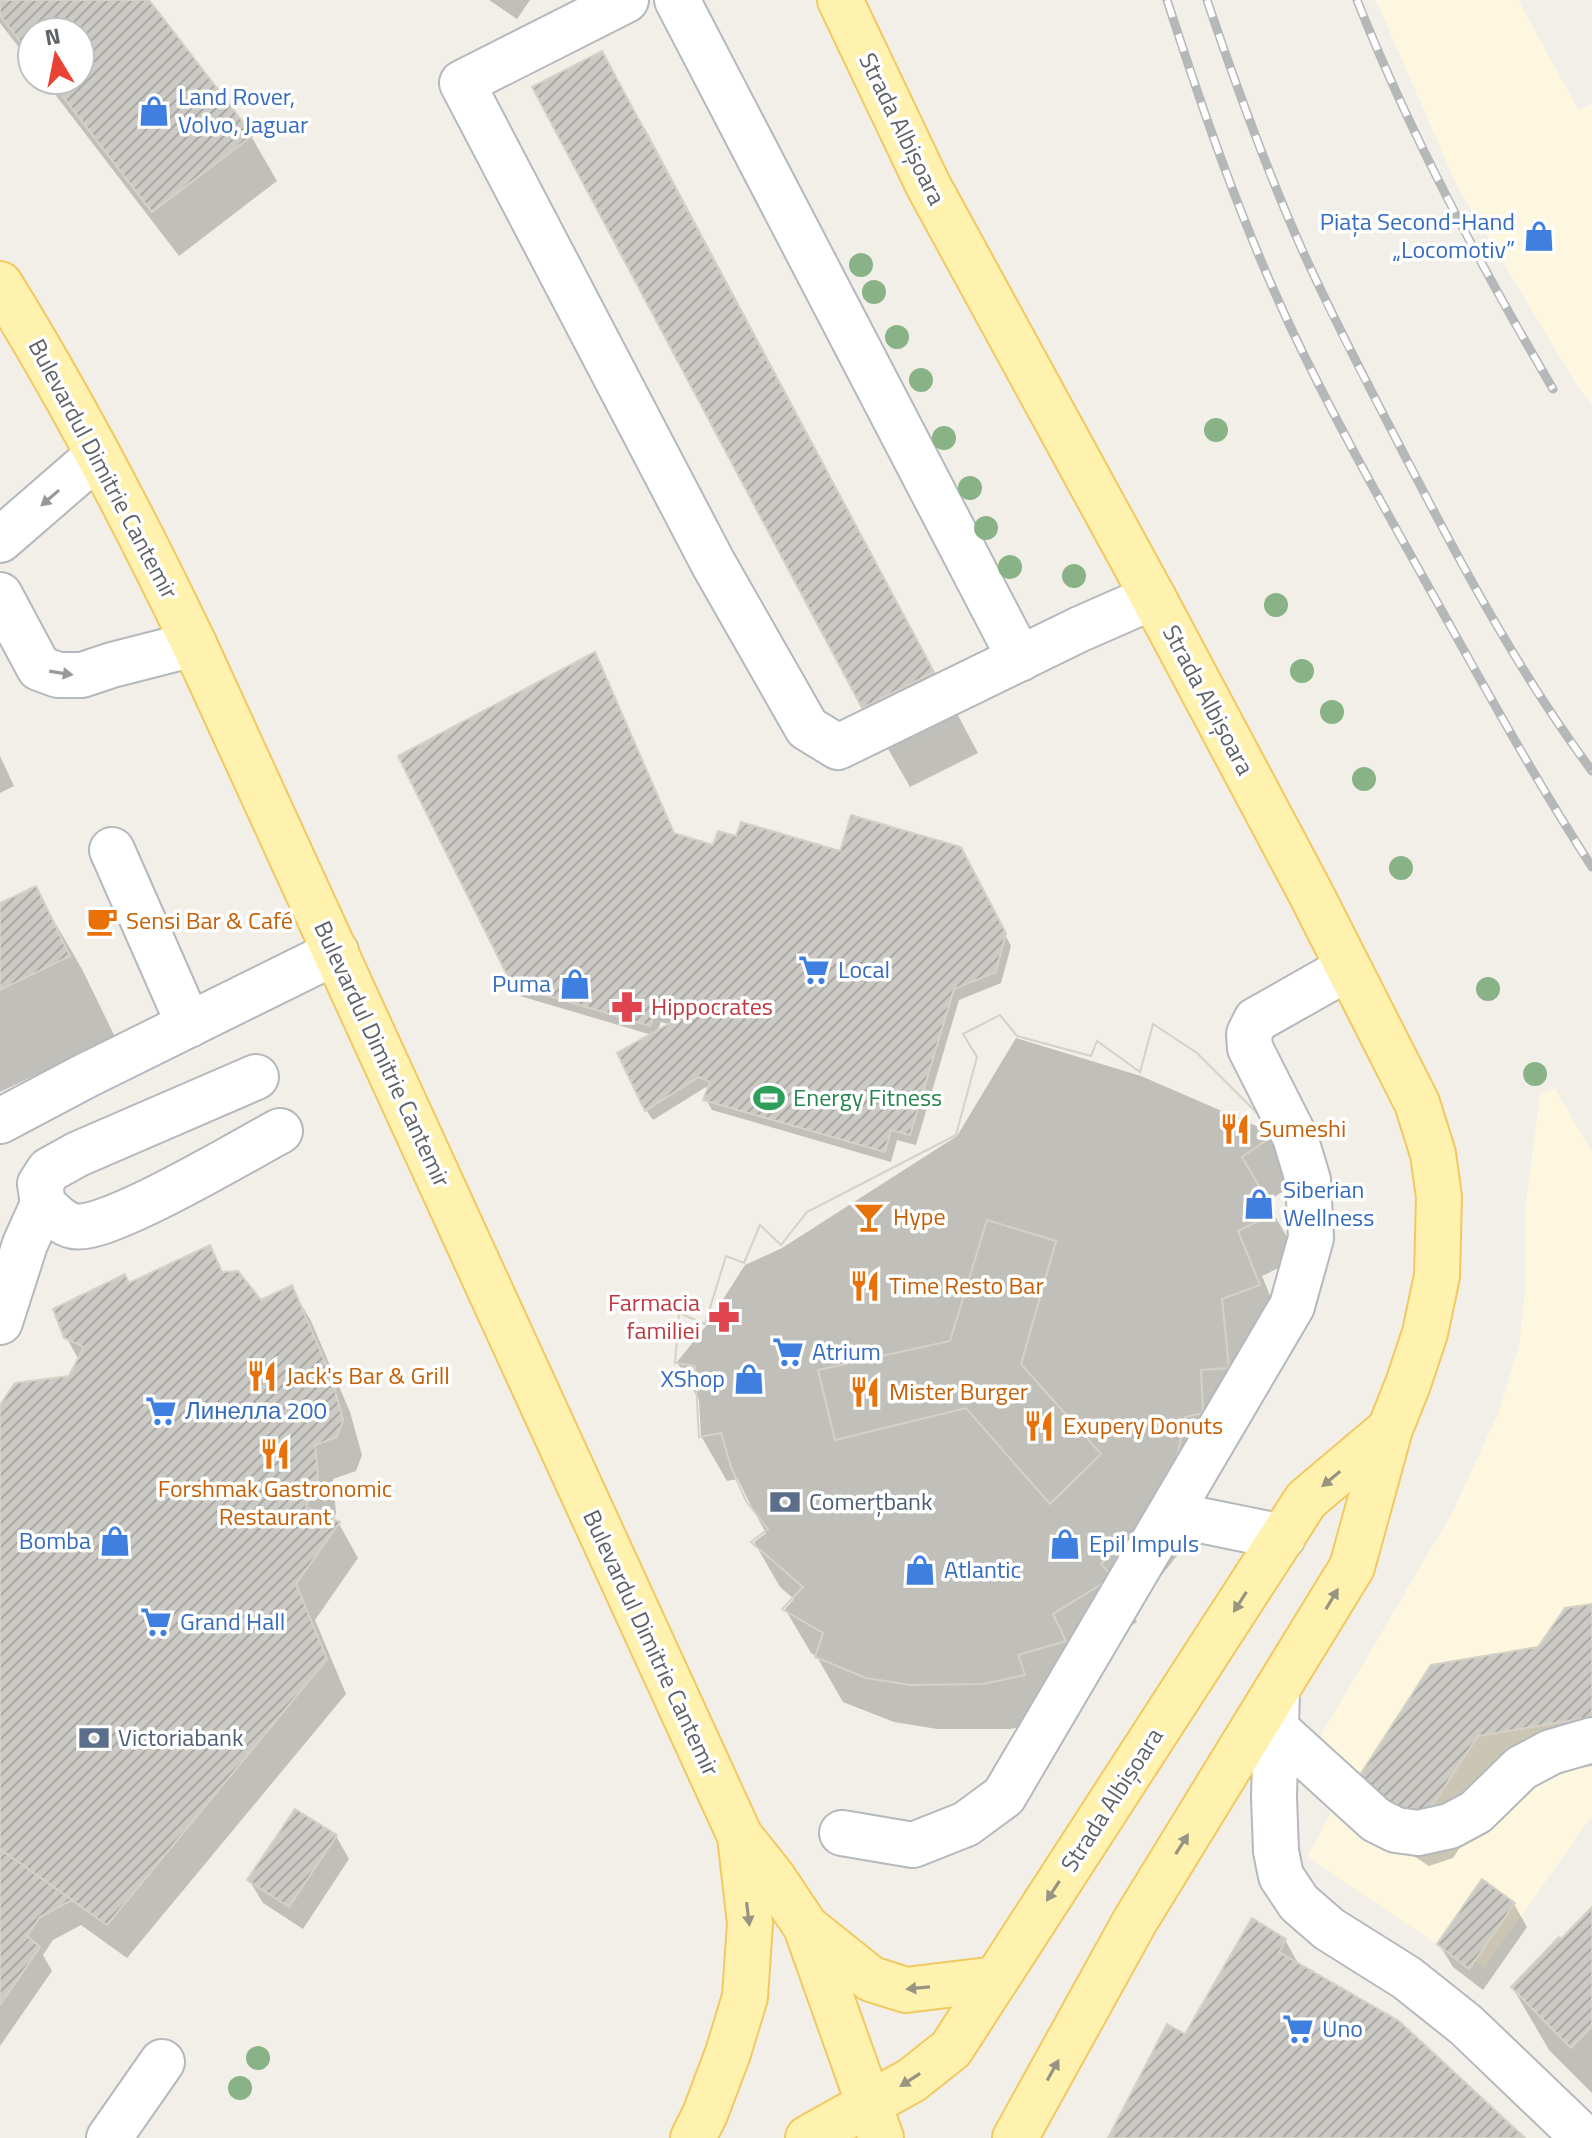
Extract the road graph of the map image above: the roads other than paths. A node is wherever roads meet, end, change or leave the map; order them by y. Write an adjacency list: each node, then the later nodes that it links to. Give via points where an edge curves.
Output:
1 (626, 0): 10 (lane, via 462,83 713,563 807,728 838,747)
2 (677, 0): 10 (lane)
3 (840, 0): 8 (main road, Strada Albișoara, via 928,185)
4 (0, 284): 5 (main road, Bulevardul Dimitrie Cantemir)
5 (98, 455): 6 (lane, one-way to 6, via 40,507); 9 (main road, Bulevardul Dimitrie Cantemir)
6 (3, 529)
7 (0, 595): 9 (lane, one-way to 9, via 39,668 58,675 82,675)
8 (1153, 597): 10 (lane); 13 (main road, Strada Albișoara)
9 (194, 644): 12 (main road, Bulevardul Dimitrie Cantemir)
10 (1020, 659)
11 (112, 850): 14 (lane)
12 (336, 952): 14 (lane); 26 (main road, Bulevardul Dimitrie Cantemir)
13 (1348, 968): 20 (main road, Strada Albișoara, via 1417,1103 1439,1197 1437,1276 1425,1333); 21 (lane, via 1256,1020 1249,1034 1250,1048 1295,1137 1308,1180 1311,1238 1292,1306)
14 (189, 1025): 16 (lane)
15 (256, 1077): 18 (lane, via 49,1170 40,1184)
16 (0, 1121)
17 (280, 1131): 18 (lane, via 104,1222 75,1227)
18 (43, 1204): 19 (lane)
19 (0, 1322)
20 (1390, 1429): 22 (main road, Strada Albișoara, one-way to 22, via 1306,1500); 23 (main road, Strada Albișoara, one-way to 20, via 1352,1567)
21 (1170, 1514): 22 (lane); 25 (lane, via 1004,1796 966,1824 913,1845)
22 (1283, 1537): 28 (main road, Strada Albișoara, one-way to 28)
23 (1276, 1709): 24 (lane, via 1376,1820 1418,1833 1450,1826 1476,1812 1521,1768); 34 (main road, Strada Albișoara, one-way to 23, via 1135,1921); 35 (lane, via 1276,1851 1281,1876 1299,1903 1466,2025)
24 (1592, 1740)
25 (842, 1833)
26 (740, 1836): 27 (main road, Bulevardul Dimitrie Cantemir); 32 (main road, Bulevardul Dimitrie Cantemir, one-way to 32, via 750,1923 745,1997)
27 (806, 1927): 28 (main road, one-way to 27, via 906,1990 871,1979); 30 (main road, Bulevardul Dimitrie Cantemir)
28 (996, 1979): 30 (main road, Strada Albișoara, one-way to 30, via 951,2049 912,2080)
29 (162, 2062): 31 (lane)
30 (875, 2121): 33 (main road, Strada Albișoara)
31 (109, 2138)
32 (693, 2138)
33 (808, 2138)
34 (1015, 2138)
35 (1584, 2138)

